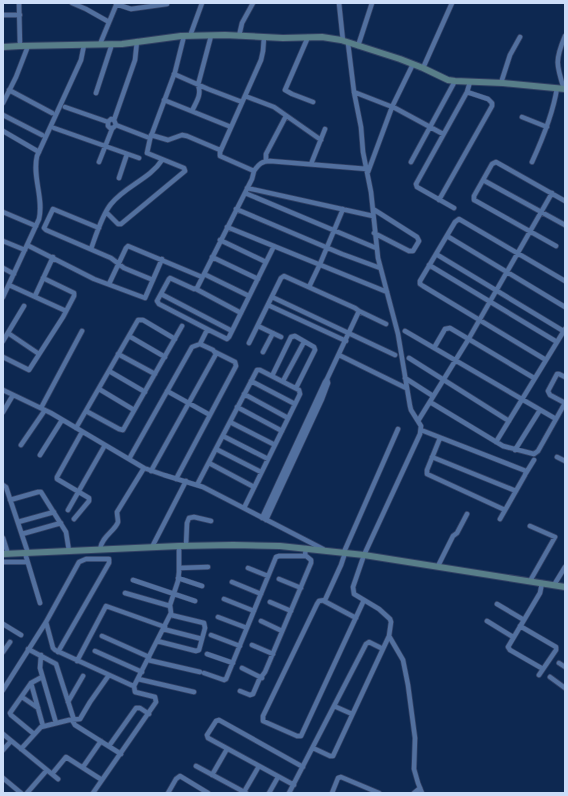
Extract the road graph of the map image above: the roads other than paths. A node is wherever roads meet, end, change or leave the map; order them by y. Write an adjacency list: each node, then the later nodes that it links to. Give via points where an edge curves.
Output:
1 (19, 3): 12 (street)
2 (72, 3): 13 (street)
3 (202, 3): 14 (street)
4 (253, 3): 16 (street, via 242,23)
5 (339, 3): 22 (street)
6 (372, 3): 28 (street)
7 (452, 3): 31 (street)
8 (116, 4): 10 (street, via 131,9); 13 (street)
9 (167, 4): 10 (street)
10 (144, 5)
11 (3, 15): 12 (street)
12 (20, 15): 26 (street)
13 (109, 22): 24 (street)
14 (187, 36): 15 (street); 21 (street); 32 (street)
15 (212, 36): 16 (street); 36 (street)
16 (239, 36): 18 (street)
17 (565, 36): 37 (street, via 557,60)
18 (264, 37): 19 (street); 42 (street, via 264,51)
19 (308, 37): 22 (street); 45 (street, via 285,90)
20 (520, 37): 35 (street, via 510,55)
21 (137, 41): 25 (street); 54 (street, via 135,60)
22 (345, 42): 28 (street); 39 (street)
23 (84, 44): 24 (street); 27 (street); 70 (street, via 81,60)
24 (100, 44): 25 (street)
25 (112, 44): 41 (street)
26 (20, 46): 27 (street); 29 (street)
27 (28, 46): 38 (street)
28 (358, 46): 30 (street)
29 (3, 47)
30 (413, 64): 31 (street); 47 (street)
31 (423, 68): 33 (street)
32 (174, 74): 36 (street); 43 (street)
33 (455, 81): 34 (street); 58 (street)
34 (470, 82): 35 (street); 40 (street)
35 (501, 83): 37 (street)
36 (198, 85): 44 (street); 49 (street, via 200,95)
37 (562, 89): 59 (street)
38 (9, 90): 46 (street); 50 (street)
39 (354, 92): 47 (street); 80 (street)
40 (467, 92): 64 (street); 85 (street, via 488,99 492,106)
41 (96, 93)
42 (245, 96): 44 (street); 52 (street, via 269,105)
43 (164, 100): 49 (street); 66 (street)
44 (242, 102): 57 (street)
45 (313, 102)
46 (3, 103)
47 (392, 107): 58 (street); 80 (street)
48 (65, 108): 55 (street)
49 (192, 111): 57 (street)
50 (52, 113)
51 (3, 115): 65 (street)
52 (286, 116): 67 (street); 74 (street, via 266,154)
53 (522, 117): 59 (street)
54 (114, 120): 55 (street); 56 (street)
55 (108, 122): 61 (street)
56 (116, 125): 61 (street); 66 (street)
57 (231, 127): 69 (street)
58 (430, 127): 64 (street); 76 (street)
59 (547, 127): 77 (street)
60 (54, 128): 68 (street)
61 (112, 129): 68 (street)
62 (325, 129): 67 (street)
63 (3, 131): 70 (street)
64 (443, 134): 85 (street, via 416,185)
65 (42, 135)
66 (149, 136): 69 (street, via 168,140 182,135); 73 (street, via 147,153)
67 (321, 140): 78 (street)
68 (105, 146): 71 (street); 75 (street)
69 (220, 150): 79 (street, via 220,156)
70 (39, 152): 95 (street, via 36,167 40,191)
71 (127, 154): 72 (street); 81 (street)
72 (139, 158)
73 (162, 160): 93 (street, via 112,203); 93 (street, via 184,168 185,172 121,224)
74 (266, 161): 78 (street); 79 (street, via 259,164)
75 (99, 162)
76 (410, 162)
77 (532, 162)
78 (311, 164): 80 (street)
79 (254, 171): 83 (street)
80 (367, 172): 90 (street)
81 (119, 178)
82 (483, 180): 84 (street, via 492,164 496,162); 91 (street); 102 (street, via 474,200)
83 (246, 190): 87 (street); 89 (street); 101 (street)
84 (552, 193): 86 (street); 91 (street)
85 (439, 200): 88 (street)
86 (565, 200)
87 (343, 208): 94 (street); 101 (street)
88 (454, 208)
89 (236, 209): 99 (street); 110 (street)
90 (373, 209): 94 (street); 103 (street, via 417,237 419,241 412,251 409,251)
91 (541, 211): 97 (street); 102 (street)
92 (3, 212): 98 (street)
93 (106, 212): 100 (street)
94 (373, 216): 103 (street)
95 (39, 218): 96 (street); 98 (street)
96 (47, 221): 100 (street, via 52,209 55,209); 112 (street, via 45,229)
97 (565, 225)
98 (36, 226): 107 (street)
99 (227, 227): 105 (street); 108 (street)
100 (99, 228): 112 (street)
101 (334, 230): 110 (street); 111 (street)
102 (530, 231): 109 (street); 114 (street)
103 (374, 233): 111 (street)
104 (447, 236): 114 (street, via 455,222 460,219); 115 (street); 125 (street)
105 (220, 240): 117 (street); 119 (street)
106 (3, 241): 113 (street)
107 (28, 245): 113 (street); 116 (street)
108 (274, 246): 119 (street); 121 (street)
109 (556, 246)
110 (327, 247): 121 (street); 124 (street)
111 (376, 248): 124 (street)
112 (90, 249): 120 (street)
113 (25, 250): 126 (street)
114 (518, 253): 125 (street); 131 (street)
115 (436, 254): 122 (street); 136 (street)
116 (53, 257): 128 (street); 133 (street, via 89,277)
117 (212, 257): 127 (street); 129 (street)
118 (162, 260): 120 (street, via 128,246); 127 (street); 130 (street)
119 (266, 262): 129 (street)
120 (118, 264): 130 (street); 133 (street)
121 (320, 264): 134 (street); 137 (street)
122 (430, 265): 143 (street); 150 (street, via 420,284)
123 (3, 268): 126 (street)
124 (380, 268): 137 (street)
125 (507, 272): 136 (street); 146 (street)
126 (14, 274): 132 (street)
127 (203, 275): 135 (street); 140 (street)
128 (43, 278): 139 (street); 147 (street, via 74,293)
129 (258, 279): 140 (street)
130 (153, 280): 133 (street, via 145,298)
131 (565, 281)
132 (10, 284): 139 (street); 141 (street)
133 (109, 284)
134 (309, 287): 142 (street, via 284,276); 148 (street)
135 (196, 289): 138 (street, via 170,278); 149 (street)
136 (496, 290): 143 (street); 158 (street)
137 (387, 292): 188 (street)
138 (161, 294): 154 (street, via 157,301 159,304); 155 (street)
139 (35, 296): 147 (street)
140 (249, 296): 149 (street)
141 (3, 297)
142 (272, 297): 144 (street); 161 (street)
143 (490, 301): 150 (street); 169 (street)
144 (268, 305): 153 (street); 167 (street)
145 (24, 306): 159 (street)
146 (565, 306)
147 (66, 312): 175 (street)
148 (360, 312): 151 (street); 161 (street)
149 (241, 313): 155 (street)
150 (479, 320): 165 (street); 182 (street)
151 (386, 324)
152 (182, 326): 164 (street)
153 (258, 326): 160 (street); 170 (street)
154 (209, 330): 155 (street, via 227,339); 171 (street)
155 (232, 330)
156 (82, 331): 208 (street)
157 (405, 331): 172 (street)
158 (564, 331): 169 (street)
159 (8, 333): 166 (street); 175 (street)
160 (273, 333): 163 (street); 174 (street)
161 (349, 334): 167 (street); 178 (street)
162 (128, 336): 164 (street, via 136,322 141,319); 176 (street); 180 (street)
163 (281, 337)
164 (175, 338): 180 (street)
165 (468, 340): 172 (street, via 448,328); 183 (street); 189 (street)
166 (3, 341)
167 (346, 341): 177 (street)
168 (304, 342): 186 (street, via 292,336); 192 (street); 193 (street, via 316,350)
169 (557, 342): 182 (street)
170 (249, 343)
171 (200, 344): 173 (street); 197 (street, via 189,350)
172 (434, 348): 183 (street)
173 (215, 352): 204 (street); 213 (street, via 236,364)
174 (263, 352)
175 (39, 354): 179 (street, via 27,370)
176 (118, 354): 184 (street); 185 (street)
177 (339, 355): 194 (street); 259 (street)
178 (395, 355)
179 (3, 357)
180 (165, 357): 185 (street)
181 (409, 358): 190 (street)
182 (546, 360): 189 (street)
183 (455, 361): 190 (street); 202 (street)
184 (109, 371): 195 (street); 198 (street)
185 (155, 374): 198 (street)
186 (272, 376): 191 (street, via 258,370); 192 (street)
187 (565, 377): 205 (street, via 558,374 548,391 550,395)
188 (405, 378): 194 (street); 201 (street)
189 (534, 378): 202 (street)
190 (444, 380): 201 (street); 217 (street)
191 (251, 381): 199 (street); 206 (street)
192 (283, 381): 193 (street)
193 (296, 388): 206 (street, via 300,392)
194 (406, 388): 218 (street, via 411,410)
195 (99, 389): 209 (street); 211 (street)
196 (3, 390): 200 (street)
197 (167, 391): 204 (street); 236 (street)
198 (145, 392): 209 (street)
199 (244, 394): 207 (street); 214 (street)
200 (13, 395): 208 (street); 212 (street)
201 (434, 396): 203 (street)
202 (522, 400): 210 (street); 217 (street)
203 (430, 402): 218 (street); 227 (street)
204 (189, 403): 213 (street); 242 (street)
205 (565, 403): 215 (street)
206 (295, 404): 214 (street)
207 (237, 407): 219 (street); 223 (street)
208 (43, 409): 216 (street); 228 (street)
209 (134, 410): 211 (street, via 122,430)
210 (540, 410): 215 (street); 232 (street)
211 (86, 411): 220 (street)
212 (3, 412)
213 (210, 415): 245 (street)
214 (288, 418): 223 (street)
215 (556, 419): 232 (street, via 536,453)
216 (62, 420): 220 (street); 233 (street)
217 (509, 420): 227 (street)
218 (418, 421): 222 (street)
219 (230, 422): 225 (street); 230 (street)
220 (76, 428): 224 (street)
221 (398, 429): 276 (street)
222 (421, 430): 226 (street); 278 (street)
223 (282, 431): 230 (street)
224 (82, 432): 229 (street); 250 (street, via 56,478)
225 (223, 436): 231 (street); 237 (street)
226 (440, 438): 234 (street); 244 (street, via 524,470)
227 (496, 442): 232 (street)
228 (21, 445)
229 (105, 445): 236 (street); 250 (street)
230 (275, 445): 237 (street)
231 (216, 449): 240 (street); 243 (street)
232 (515, 450)
233 (40, 455)
234 (432, 457): 251 (street); 255 (street, via 427,474)
235 (557, 457): 239 (street)
236 (129, 459): 241 (street)
237 (268, 459): 243 (street)
238 (534, 460): 244 (street)
239 (565, 461)
240 (209, 463): 247 (street); 249 (street)
241 (144, 468): 242 (street); 274 (street, via 117,512 117,524 106,536)
242 (151, 471): 245 (street)
243 (261, 472): 249 (street)
244 (526, 473): 251 (street)
245 (176, 479): 246 (street)
246 (186, 481): 247 (street); 269 (street)
247 (197, 485): 253 (street)
248 (3, 486): 252 (street, via 6,487)
249 (254, 487): 253 (street)
250 (78, 491): 254 (street); 258 (street, via 89,499)
251 (516, 491): 255 (street)
252 (10, 500): 256 (street, via 40,491); 262 (street)
253 (244, 508): 259 (street)
254 (68, 510)
255 (505, 510): 260 (street)
256 (54, 512): 262 (street); 263 (street)
257 (467, 514): 280 (street)
258 (74, 519)
259 (264, 519): 267 (street)
260 (500, 519)
261 (211, 521): 268 (street, via 189,518)
262 (18, 522): 265 (street)
263 (61, 524): 265 (street); 272 (street, via 67,535)
264 (530, 526): 289 (street, via 555,537)
265 (22, 534): 277 (street)
266 (3, 538): 275 (street)
267 (304, 540): 271 (street); 273 (street)
268 (186, 546): 270 (street); 273 (street, via 252,545)
269 (152, 547): 270 (street); 274 (street)
270 (179, 549): 283 (street)
271 (324, 550): 273 (street); 276 (street)
272 (68, 551): 274 (street); 277 (street)
273 (305, 552): 285 (street, via 278,556); 295 (street, via 311,562)
274 (98, 553): 314 (street, via 79,562); 335 (street, via 109,560)
275 (5, 554): 277 (street)
276 (344, 555): 278 (street); 302 (street)
277 (27, 556): 279 (street); 304 (street)
278 (363, 558): 280 (street); 300 (street, via 353,591)
279 (3, 562)
280 (438, 566): 289 (street)
281 (208, 567): 283 (street)
282 (565, 567): 291 (street)
283 (179, 568): 286 (street)
284 (248, 568): 285 (street)
285 (268, 576): 298 (street)
286 (178, 578): 292 (street); 297 (street)
287 (278, 578): 295 (street)
288 (133, 580): 297 (street)
289 (530, 581): 293 (street)
290 (232, 582): 298 (street)
291 (554, 585): 293 (street); 294 (street)
292 (202, 586)
293 (542, 587): 312 (street)
294 (565, 587)
295 (301, 588): 308 (street)
296 (125, 593): 306 (street)
297 (174, 593): 301 (street); 306 (street)
298 (261, 594): 307 (street)
299 (224, 599): 307 (street)
300 (364, 600): 311 (street); 324 (street, via 390,619)
301 (195, 601)
302 (324, 601): 311 (street); 311 (street, via 318,602 263,716 263,721 300,736)
303 (270, 602): 308 (street)
304 (40, 603)
305 (497, 604): 312 (street)
306 (170, 606): 309 (street)
307 (254, 611): 319 (street)
308 (291, 611): 320 (street)
309 (171, 615): 318 (street); 326 (street, via 204,623)
310 (218, 617): 319 (street)
311 (356, 618)
312 (524, 620): 317 (street)
313 (487, 621): 325 (street)
314 (46, 622): 331 (street); 335 (street, via 53,648)
315 (262, 622): 320 (street)
316 (3, 624): 321 (street)
317 (520, 626): 325 (street); 345 (street, via 556,646)
318 (164, 628): 326 (street); 327 (street); 340 (street, via 106,606)
319 (247, 628): 330 (street)
320 (282, 631): 337 (street)
321 (22, 635)
322 (211, 635): 330 (street)
323 (102, 636): 339 (street)
324 (389, 636): 332 (street); 391 (street, via 403,660 415,738 414,769)
325 (513, 637): 345 (street, via 508,645 510,650)
326 (202, 639): 327 (street, via 197,652)
327 (157, 641): 339 (street)
328 (10, 642): 334 (street)
329 (252, 645): 337 (street)
330 (240, 646): 341 (street)
331 (28, 649): 338 (street); 357 (street)
332 (383, 649): 362 (street, via 369,642 366,644); 365 (street)
333 (95, 651): 346 (street)
334 (3, 652)
335 (58, 652): 340 (street)
336 (207, 654): 341 (street)
337 (273, 654): 352 (street)
338 (41, 655): 350 (street, via 39,665); 361 (street, via 56,664)
339 (148, 658): 341 (street, via 225,680); 346 (street)
340 (77, 661): 349 (street)
341 (233, 663)
342 (559, 663): 343 (street)
343 (565, 667)
344 (242, 668): 352 (street)
345 (543, 669): 347 (street)
346 (142, 672): 353 (street)
347 (539, 674)
348 (83, 676): 361 (street)
349 (109, 676): 355 (street); 366 (street, via 81,718)
350 (42, 677): 354 (street); 367 (street)
351 (550, 677): 356 (street)
352 (262, 678): 358 (street, via 253,694)
353 (138, 679): 355 (street); 359 (street)
354 (31, 683): 360 (street); 363 (street)
355 (134, 686): 364 (street, via 135,692 156,698)
356 (564, 688)
357 (3, 690)
358 (240, 691)
359 (194, 692)
360 (22, 697): 363 (street); 370 (street, via 10,714)
361 (68, 702): 366 (street)
362 (334, 706): 365 (street); 374 (street)
363 (38, 708): 368 (street)
364 (149, 714): 373 (street, via 136,708); 378 (street)
365 (352, 714): 374 (street, via 333,756)
366 (73, 720): 367 (street); 372 (street, via 75,725)
367 (56, 723): 368 (street)
368 (43, 726): 370 (street)
369 (3, 734): 371 (street)
370 (34, 734): 375 (street)
371 (11, 741): 375 (street); 377 (street)
372 (101, 741): 373 (street); 381 (street)
373 (109, 746): 378 (street)
374 (312, 748): 382 (street)
375 (21, 749): 383 (street)
376 (227, 749): 380 (street); 382 (street, via 207,737 218,721); 385 (street)
377 (3, 750)
378 (121, 754): 389 (street)
379 (196, 766): 385 (street)
380 (259, 766): 386 (street); 393 (street)
381 (83, 767): 384 (street, via 65,757); 389 (street)
382 (303, 767): 390 (street)
383 (47, 770): 384 (street); 395 (street)
384 (52, 774): 388 (street)
385 (212, 775): 393 (street)
386 (278, 777): 390 (street); 399 (street)
387 (3, 778): 394 (street)
388 (58, 779)
389 (102, 780): 396 (street)
390 (294, 785): 400 (street)
391 (419, 786): 403 (street); 404 (street)
392 (370, 791): 401 (street, via 340,777); 402 (street)
393 (245, 792)
394 (20, 793)
395 (27, 793)
396 (93, 793)
397 (168, 793): 398 (street, via 176,778 180,776)
398 (208, 793)
399 (269, 793)
400 (290, 793)
401 (332, 793)
402 (379, 793)
403 (414, 793)
404 (422, 793)

